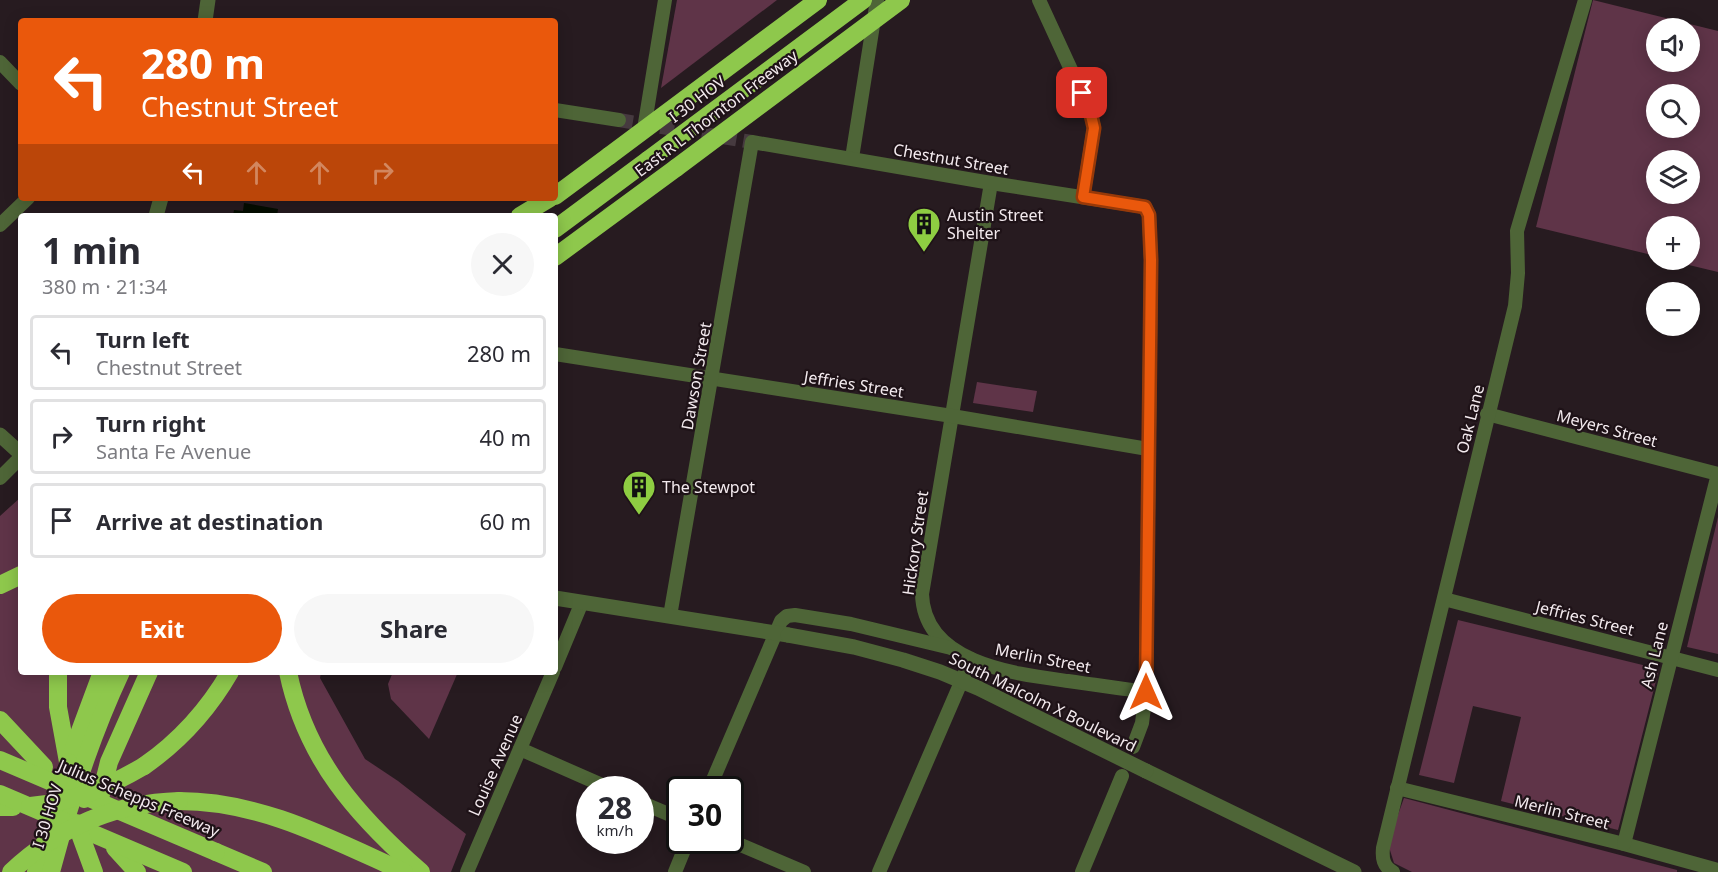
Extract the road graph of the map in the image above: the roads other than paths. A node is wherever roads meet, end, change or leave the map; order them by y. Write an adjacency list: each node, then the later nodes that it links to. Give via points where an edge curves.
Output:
1 (208, 0): 10 (street)
2 (665, 0): 15 (street)
3 (818, 0): 20 (highway, East R L Thornton Freeway, bridge)
4 (847, 0): 18 (highway, I 30 HOV)
5 (863, 0): 18 (highway, I 30 HOV, bridge)
6 (877, 0): 17 (street)
7 (901, 0): 30 (highway, East R L Thornton Freeway, bridge)
8 (1039, 0): 21 (street, via 1090,111 1094,128)
9 (1585, 0): 33 (street, Oak Lane, via 1517,231 1515,306)
10 (206, 18)
11 (0, 62): 12 (street)
12 (18, 81)
13 (558, 110): 14 (street)
14 (619, 120)
15 (645, 123)
16 (752, 142): 17 (street, Chestnut Street); 32 (street, Dawson Street)
17 (852, 158): 19 (street, Chestnut Street)
18 (642, 159): 27 (highway, I 30 HOV); 29 (highway, I 30 HOV)
19 (991, 183): 21 (street, Chestnut Street); 34 (street, Hickory Street)
20 (558, 193)
21 (1083, 197): 36 (street, Chestnut Street, via 1145,207 1149,215)
22 (25, 201): 28 (street)
23 (546, 201): 25 (highway)
24 (548, 201): 26 (highway, East R L Thornton Freeway)
25 (525, 213)
26 (533, 213)
27 (558, 217)
28 (0, 225)
29 (558, 227)
30 (558, 255)
31 (558, 354): 32 (street, Jeffries Street)
32 (712, 379): 34 (street, Jeffries Street); 46 (street, Dawson Street)
33 (1488, 414): 39 (street, Meyers Street); 44 (street, Oak Lane)
34 (952, 416): 36 (street, Jeffries Street); 48 (street, Hickory Street, via 922,605 939,636)
35 (0, 435): 37 (street)
36 (1148, 449): 61 (street)
37 (18, 452)
38 (18, 458): 40 (street)
39 (1718, 474): 49 (street, Ash Lane)
40 (0, 478)
41 (18, 576): 42 (highway)
42 (0, 585)
43 (558, 598): 45 (street, South Malcolm X Boulevard)
44 (1444, 599): 49 (street, Jeffries Street); 69 (street, Oak Lane)
45 (582, 602): 46 (street, South Malcolm X Boulevard); 51 (street)
46 (670, 616): 47 (street, South Malcolm X Boulevard)
47 (782, 634): 48 (street, via 781,621 795,615); 67 (street); 92 (street, South Malcolm X Boulevard, bridge, via 854,647 940,672)
48 (953, 648): 50 (street, Hickory Street)
49 (1670, 657): 52 (street, Jeffries Street); 71 (street, Ash Lane)
50 (971, 659): 61 (street, Merlin Street, via 1020,674); 90 (street)
51 (558, 660)
52 (1718, 670)
53 (58, 675): 82 (highway, bridge, via 62,736 77,785 97,823)
54 (101, 675): 77 (highway)
55 (120, 675): 78 (highway, I 30 HOV, via 87,754)
56 (129, 675): 79 (highway, I 30 HOV, via 102,740)
57 (147, 675): 80 (highway, via 109,762)
58 (228, 675): 70 (highway, bridge, via 187,730 144,766 96,791 68,800 42,805)
59 (289, 675): 86 (highway, via 310,738 344,794 384,839)
60 (552, 675): 64 (street, Louise Avenue)
61 (1146, 692): 63 (street, via 1142,723)
62 (0, 720): 81 (highway, bridge, via 38,760 59,790)
63 (1133, 747)
64 (520, 749): 66 (street); 87 (street, Louise Avenue)
65 (0, 760): 84 (highway, Julius Schepps Freeway, bridge)
66 (581, 776)
67 (716, 776)
68 (1122, 776): 91 (street)
69 (1397, 788): 71 (street, Merlin Street); 93 (street, Oak Lane, via 1383,848 1383,861)
70 (4, 803): 83 (highway, bridge)
71 (1624, 844): 74 (street, Merlin Street)
72 (744, 846): 89 (street)
73 (682, 854): 88 (street)
74 (1691, 868): 75 (street, Merlin Street)
75 (1718, 870)
76 (11, 872): 85 (highway, bridge, via 44,845 87,821 137,804 179,801 222,803 263,812)
77 (36, 872)
78 (51, 872)
79 (63, 872)
80 (81, 872)
81 (94, 872)
82 (137, 872)
83 (183, 872)
84 (262, 872)
85 (404, 872)
86 (422, 872)
87 (467, 872)
88 (675, 872)
89 (804, 872)
90 (879, 872)
91 (1082, 872)
92 (1354, 872)
93 (1393, 872)

